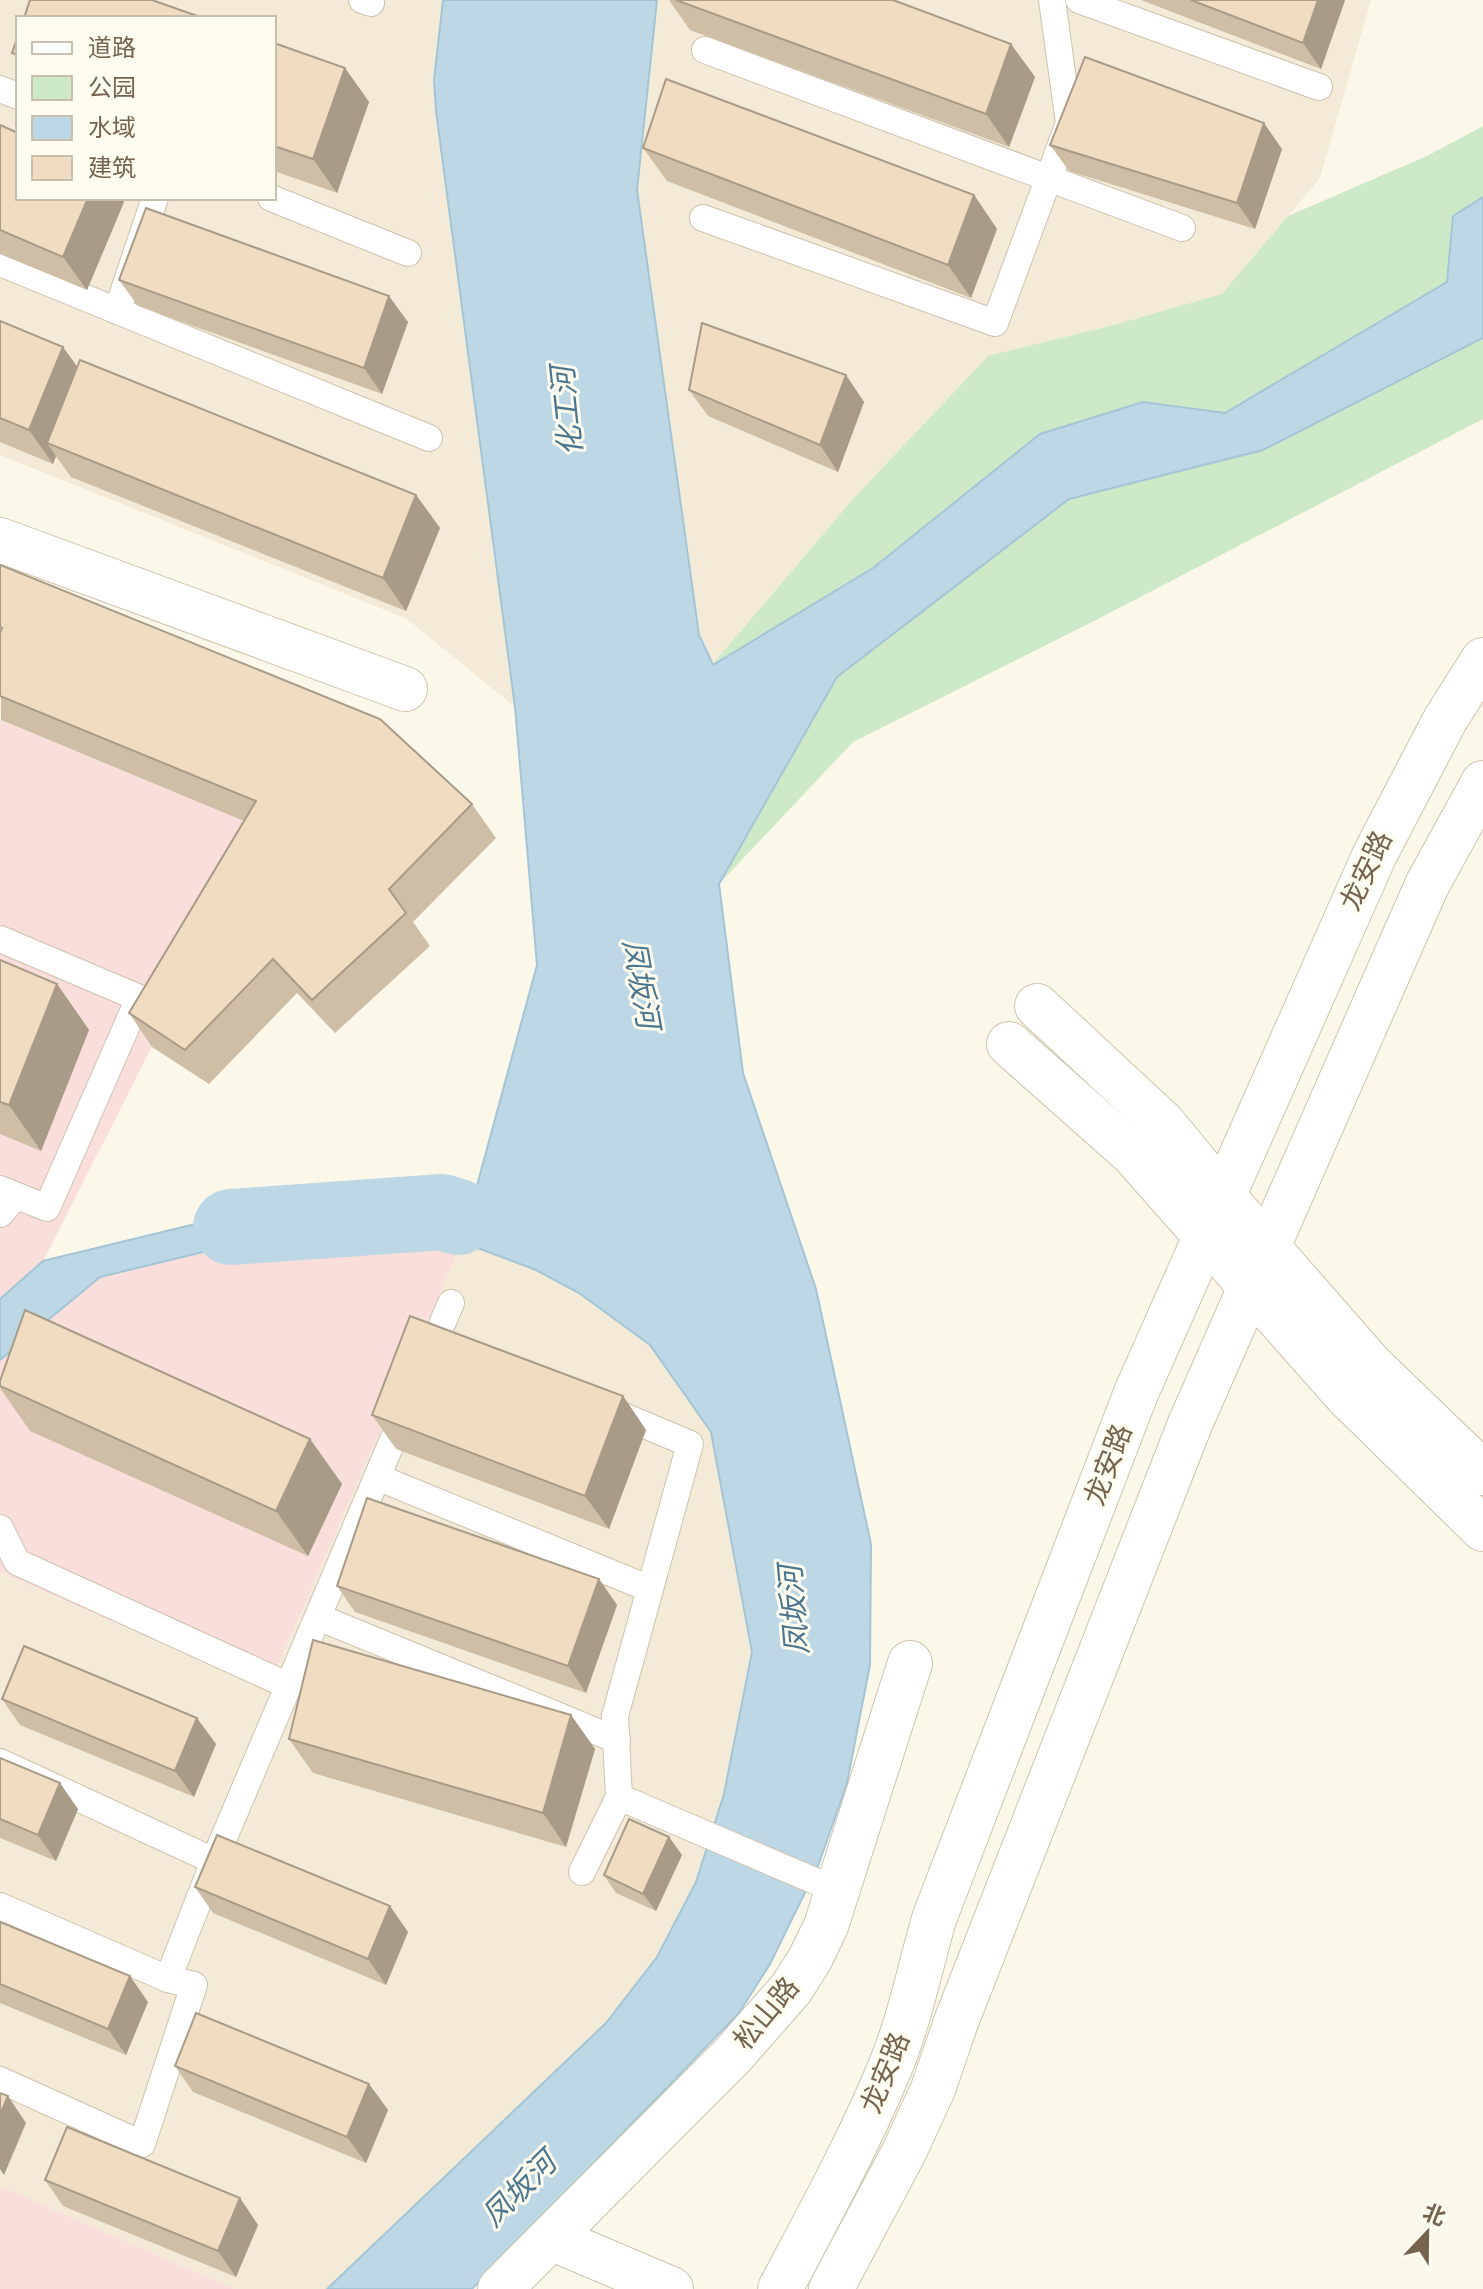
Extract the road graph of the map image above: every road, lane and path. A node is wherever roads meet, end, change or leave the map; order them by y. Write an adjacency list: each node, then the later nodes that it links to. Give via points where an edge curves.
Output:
1 (1052, 0): 5 (lane, via 1069,123)
2 (1079, 0): 4 (lane)
3 (705, 50): 5 (lane)
4 (1319, 87)
5 (1049, 178): 8 (lane, via 995,323); 9 (lane)
6 (154, 200): 12 (lane)
7 (276, 200): 10 (lane)
8 (703, 218)
9 (1182, 228)
10 (408, 253)
11 (0, 263): 12 (lane)
12 (117, 311): 13 (lane)
13 (429, 438)
14 (0, 540): 16 (main road)
15 (1483, 660): 22 (main road, 龙安路, via 1445,720 1375,854)
16 (405, 689)
17 (1483, 783): 23 (main road, 龙安路, via 1427,885)
18 (0, 939): 21 (lane, via 139,998 47,1208)
19 (1037, 1006): 22 (main road, via 1163,1123)
20 (1009, 1044): 22 (main road, via 1132,1153)
21 (5, 1200)
22 (1215, 1216): 23 (main road); 48 (main road, 龙安路, via 1136,1393 934,1919 892,2063 834,2190)
23 (1259, 1265): 28 (main road); 31 (main road, via 1346,1395); 49 (main road, 龙安路, via 1190,1424 933,2089)
24 (451, 1303): 25 (lane)
25 (436, 1337): 26 (lane); 29 (lane)
26 (465, 1349)
27 (591, 1402): 32 (lane, via 690,1444)
28 (1483, 1473)
29 (377, 1477): 32 (lane); 33 (lane)
30 (0, 1528): 35 (lane, via 17,1562)
31 (1483, 1529)
32 (650, 1589): 36 (lane, via 615,1716)
33 (318, 1617): 35 (lane); 36 (lane)
34 (910, 1663): 41 (main road, 松山路)
35 (289, 1686): 39 (lane)
36 (617, 1740): 38 (lane)
37 (0, 1762): 39 (lane)
38 (619, 1797): 40 (lane); 41 (lane)
39 (214, 1861): 43 (lane)
40 (582, 1872)
41 (836, 1890): 45 (main road, 松山路, via 826,1926 791,1989 732,2056)
42 (0, 1906): 43 (lane)
43 (168, 1979): 44 (lane, via 194,1985 142,2144)
44 (0, 2080)
45 (551, 2238): 46 (main road, 松山路); 47 (main road)
46 (500, 2289)
47 (671, 2289)
48 (780, 2289)
49 (831, 2289)

